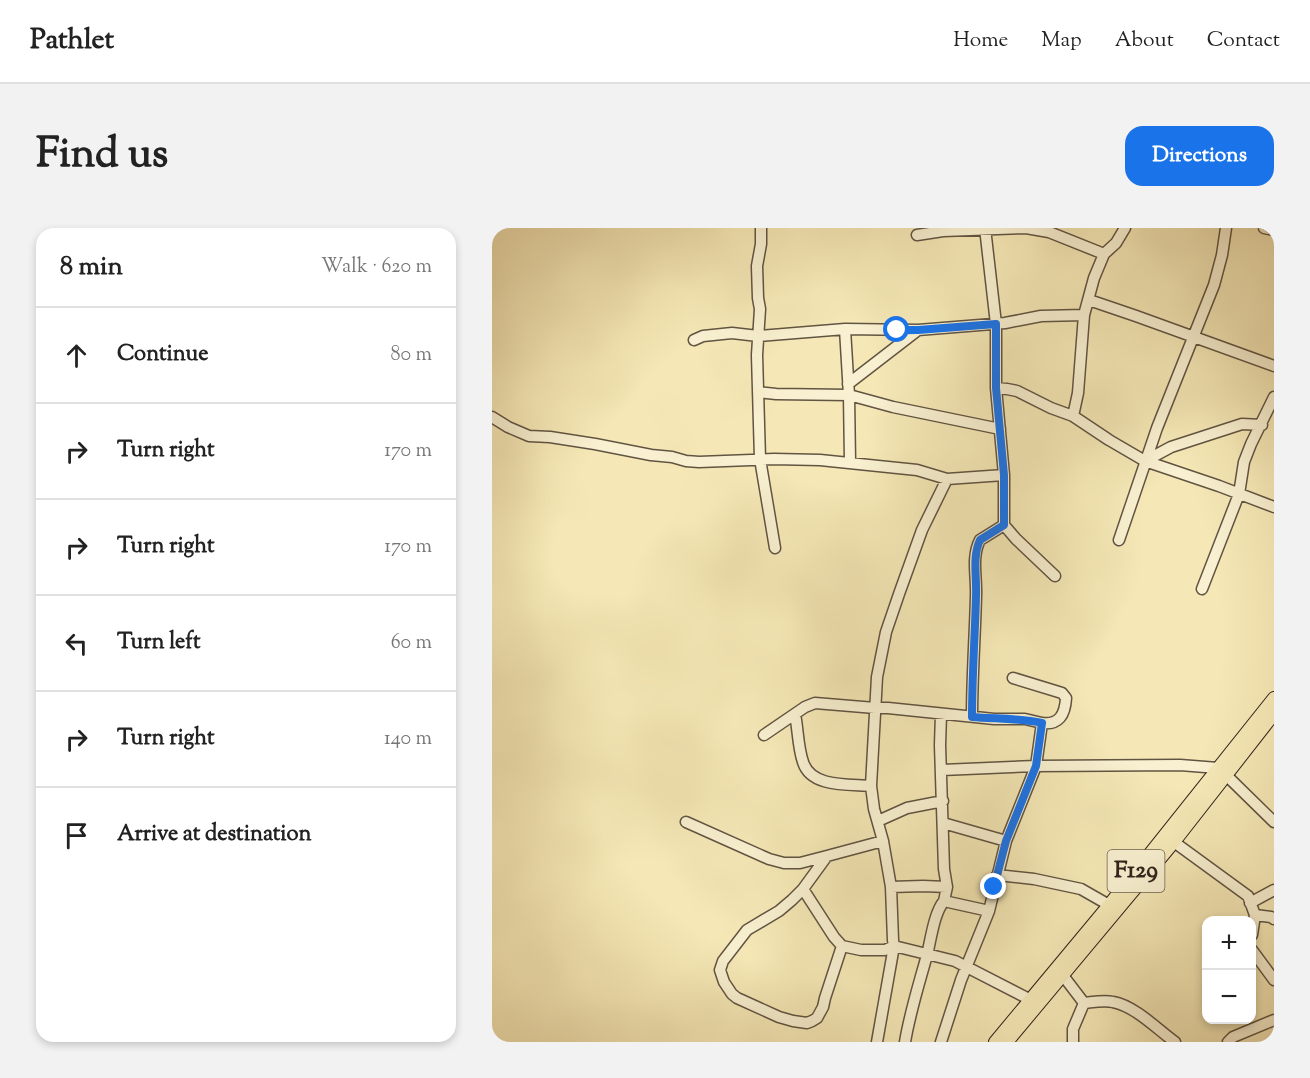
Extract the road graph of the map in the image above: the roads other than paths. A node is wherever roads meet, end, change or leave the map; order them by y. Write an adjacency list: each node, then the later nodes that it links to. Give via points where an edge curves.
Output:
1 (761, 228): 14 (street)
2 (1125, 228): 8 (street)
3 (1226, 228): 15 (street, via 1214,285)
4 (1264, 228): 6 (street)
5 (985, 229): 7 (street); 8 (street, via 1049,232); 11 (street)
6 (1274, 230)
7 (917, 235)
8 (1104, 254): 9 (street)
9 (1089, 300): 10 (street); 15 (street)
10 (1084, 315): 11 (street, via 1041,316); 22 (street)
11 (996, 324): 13 (street); 18 (street)
12 (845, 329): 13 (street); 14 (street); 19 (street)
13 (918, 330): 19 (street)
14 (758, 336): 16 (street, via 732,333); 20 (street)
15 (1194, 338): 17 (street); 27 (street)
16 (694, 340)
17 (1274, 366)
18 (996, 388): 22 (street, via 1017,391); 25 (street)
19 (849, 389): 20 (street); 25 (street, via 893,407); 28 (street)
20 (758, 392): 26 (street)
21 (1274, 397): 24 (street)
22 (1073, 416): 27 (street)
23 (492, 417): 26 (street, via 529,436 686,461)
24 (1262, 425): 27 (street, via 1242,424 1171,447); 31 (street, via 1244,462)
25 (999, 429): 29 (street)
26 (760, 459): 28 (street); 35 (street)
27 (1145, 461): 31 (street); 34 (street)
28 (850, 462): 30 (street, via 917,470)
29 (1004, 475): 30 (street); 33 (street)
30 (946, 479): 40 (street, via 922,530 886,632)
31 (1239, 494): 32 (street); 37 (street)
32 (1274, 507)
33 (1004, 525): 36 (street); 43 (street, via 980,540 975,554)
34 (1119, 540)
35 (775, 548)
36 (1055, 576)
37 (1202, 589)
38 (1013, 678): 45 (street, via 1066,697 1058,720)
39 (1274, 698): 49 (main road, F129)
40 (875, 708): 41 (street, via 815,703); 42 (street); 50 (street)
41 (795, 714): 46 (street); 50 (street, via 802,762 807,771 824,782)
42 (941, 714): 43 (street); 48 (street)
43 (972, 717): 45 (street)
44 (1272, 720): 49 (main road, F129)
45 (1042, 723): 47 (street)
46 (764, 735)
47 (1036, 766): 48 (street); 49 (street, via 1180,765); 57 (street)
48 (942, 770): 51 (street)
49 (1222, 772): 54 (street); 58 (main road, F129); 67 (main road, F129)
50 (871, 786): 52 (street)
51 (943, 801): 52 (street, via 907,808); 55 (street)
52 (878, 821): 56 (street)
53 (686, 822): 59 (street, via 784,863)
54 (1274, 822)
55 (943, 823): 57 (street); 62 (street)
56 (883, 841): 59 (street); 61 (street)
57 (1006, 841): 60 (street)
58 (1174, 842): 66 (street, via 1248,896); 76 (main road, F129)
59 (827, 856): 63 (street)
60 (997, 874): 67 (street, via 1081,890); 68 (street)
61 (891, 887): 62 (street); 72 (street)
62 (946, 887): 65 (street)
63 (804, 889): 71 (street); 71 (street, via 779,911 747,930 721,964 724,982 737,998 762,1010 793,1021 812,1021 821,1013)
64 (1274, 890): 66 (street)
65 (944, 901): 68 (street); 73 (street)
66 (1250, 903): 69 (street)
67 (1109, 905): 76 (main road, F129)
68 (989, 911): 75 (street)
69 (1255, 915): 70 (street)
70 (1274, 919)
71 (842, 946): 72 (street, via 885,950)
72 (894, 946): 73 (street); 81 (street)
73 (927, 954): 75 (street); 82 (street)
74 (1256, 957): 77 (street)
75 (967, 967): 78 (street); 83 (street)
76 (1059, 971): 78 (main road, F129); 79 (street); 85 (main road, F129)
77 (1274, 980)
78 (1029, 999): 84 (main road, F129)
79 (1084, 1003): 86 (street, via 1074,1029); 87 (street, via 1114,1002 1130,1008)
80 (1274, 1020): 88 (street)
81 (877, 1042)
82 (905, 1042)
83 (941, 1042)
84 (995, 1042)
85 (1007, 1042)
86 (1074, 1042)
87 (1175, 1042)
88 (1228, 1042)

